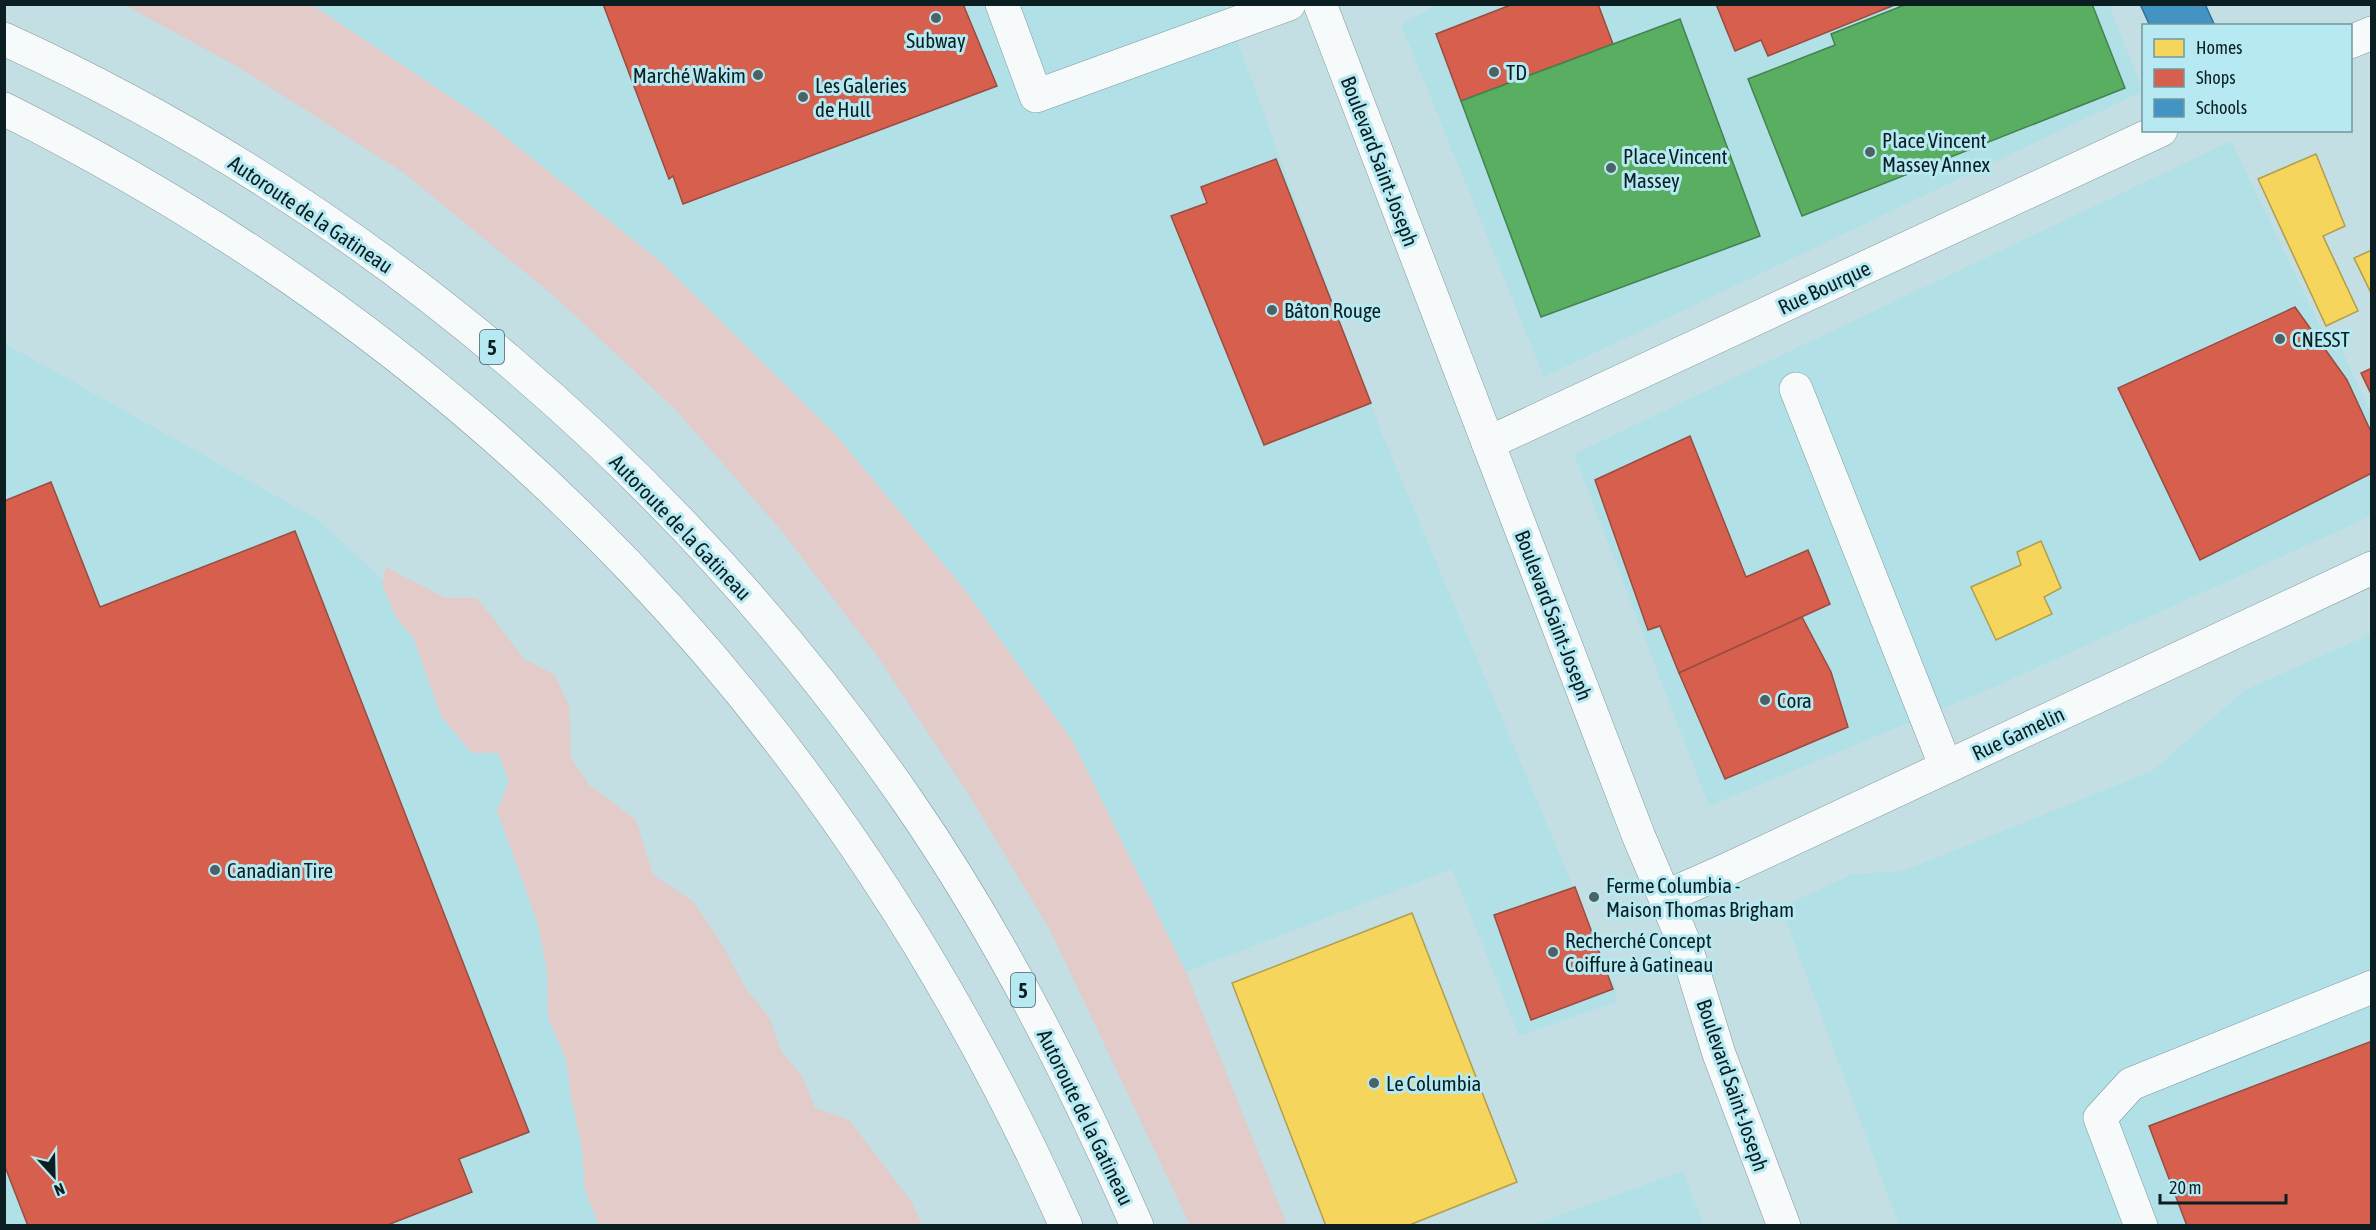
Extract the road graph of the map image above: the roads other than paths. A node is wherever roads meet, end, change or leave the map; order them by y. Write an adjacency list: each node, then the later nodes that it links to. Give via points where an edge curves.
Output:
1 (1002, 4): 2 (main road, via 1036,96)
2 (1289, 4)
3 (1320, 4): 10 (main road, Boulevard Saint-Joseph)
4 (2372, 33): 6 (main road)
5 (4, 39): 16 (main road, Autoroute de la Gatineau / 5, via 101,86 207,145 356,243 505,358 577,420 669,510 813,674 928,832 980,913 1031,1005)
6 (2352, 41)
7 (4, 109): 15 (main road, via 158,192 295,279 484,426 634,569 740,690 826,801 863,856 961,1016)
8 (2157, 132): 10 (main road, Rue Bourque)
9 (1796, 389): 12 (main road)
10 (1488, 443): 13 (main road, Boulevard Saint-Joseph)
11 (2372, 568): 12 (main road, Rue Gamelin)
12 (1946, 767): 13 (main road, Rue Gamelin)
13 (1665, 897): 17 (main road, Boulevard Saint-Joseph)
14 (2372, 987): 18 (main road, via 2131,1084 2100,1118)
15 (1066, 1226)
16 (1137, 1226)
17 (1784, 1226)
18 (2141, 1226)

